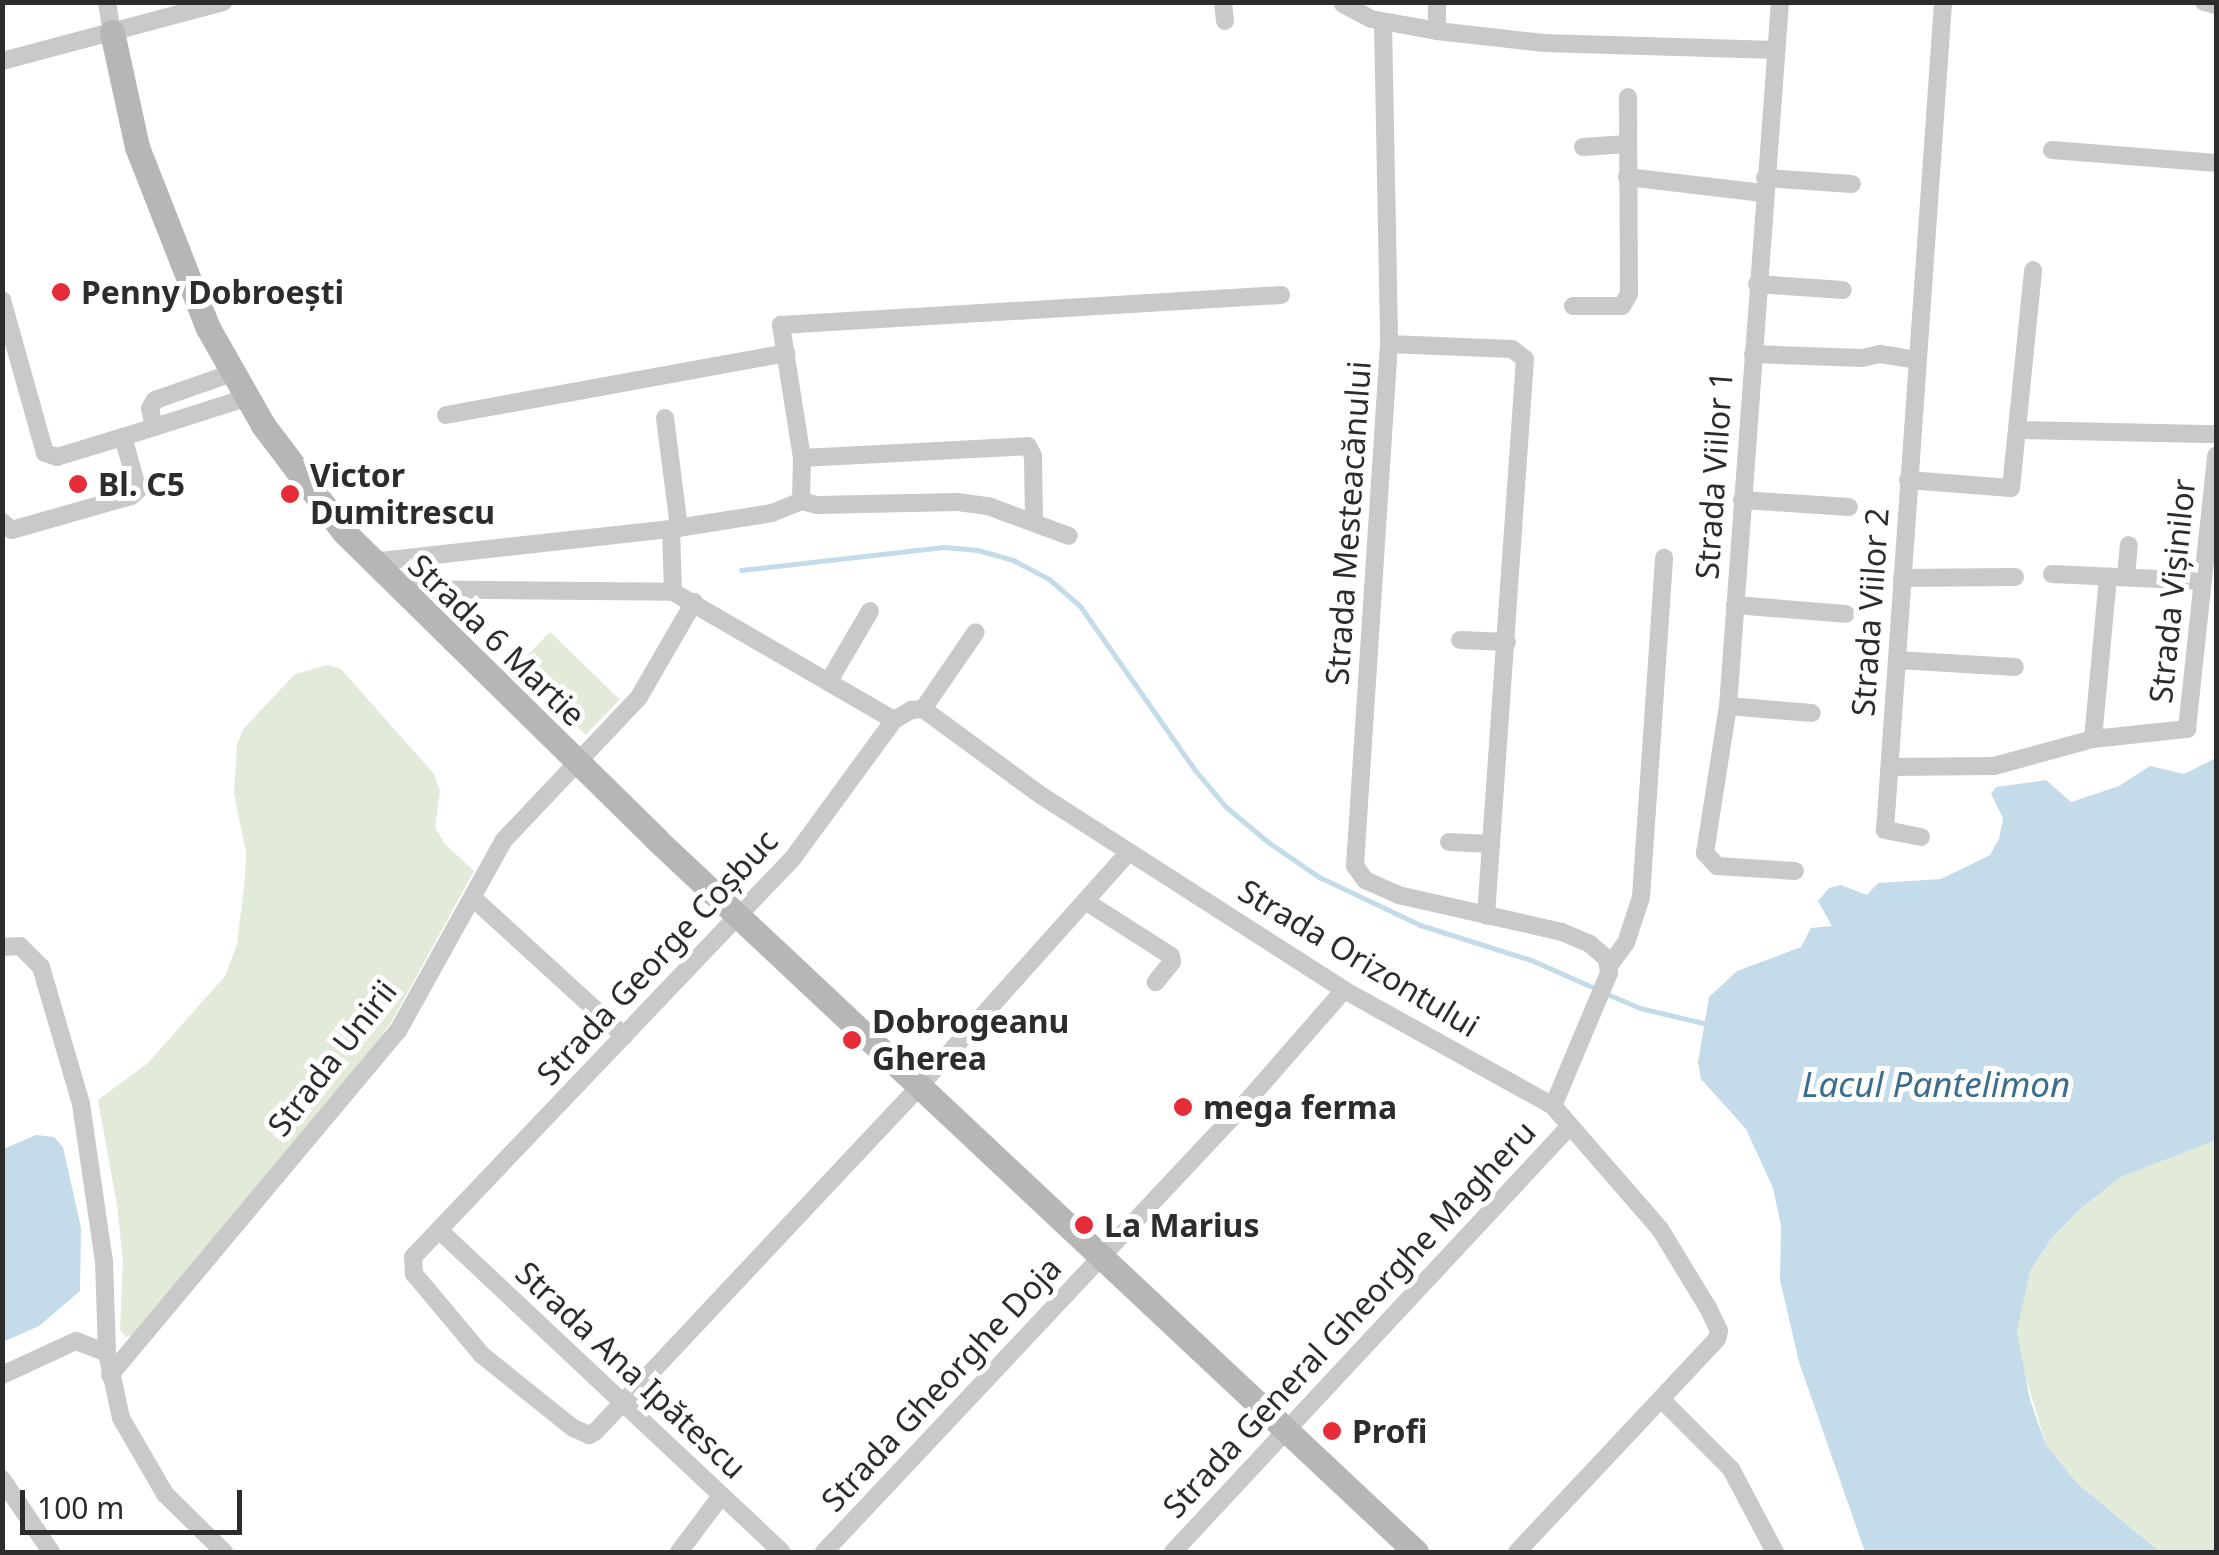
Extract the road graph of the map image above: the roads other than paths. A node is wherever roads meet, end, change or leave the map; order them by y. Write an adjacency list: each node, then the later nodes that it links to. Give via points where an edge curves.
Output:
1 (108, 2): 10 (street)
2 (222, 2): 10 (street)
3 (1436, 2): 11 (street)
4 (1780, 2): 12 (street, Strada Viilor 1)
5 (1943, 2): 31 (street, Strada Viilor 2)
6 (2204, 2): 8 (street)
7 (1343, 4): 9 (street)
8 (2216, 5)
9 (1383, 22): 11 (street); 28 (street)
10 (112, 32): 13 (street); 32 (street, Strada 6 Martie, via 150,182 188,286)
11 (1437, 32): 12 (street, via 1544,43)
12 (1776, 50): 21 (street, Strada Viilor 1)
13 (2, 61)
14 (1628, 96): 15 (street)
15 (1627, 144): 16 (street); 19 (street)
16 (1583, 146)
17 (2052, 150): 18 (street)
18 (2216, 163)
19 (1627, 177): 21 (street); 27 (street, via 1626,302)
20 (1852, 184): 21 (street)
21 (1764, 185): 23 (street, Strada Viilor 1)
22 (2033, 270): 37 (street)
23 (1757, 284): 24 (street); 30 (street, Strada Viilor 1)
24 (1843, 290)
25 (1281, 295): 29 (street, via 781,325)
26 (2, 300): 39 (street, via 45,453 57,457)
27 (1573, 306)
28 (1389, 344): 68 (street, Strada Mesteacănului, via 1524,354); 86 (street, Strada Mesteacănului, via 1354,866 1365,880 1398,895)
29 (786, 353): 34 (street); 41 (street)
30 (1752, 354): 31 (street); 45 (street, Strada Viilor 1)
31 (1917, 360): 43 (street, Strada Viilor 2)
32 (232, 373): 33 (street, Strada 6 Martie); 36 (street, via 155,400)
33 (246, 398): 36 (street); 54 (street, Strada 6 Martie, via 284,457)
34 (446, 415)
35 (665, 418): 50 (street)
36 (154, 427): 39 (street)
37 (2018, 430): 38 (street); 43 (street, via 2011,488)
38 (2216, 434)
39 (124, 437): 48 (street, via 136,494 12,530)
40 (2216, 456): 42 (street, Strada Vișinilor)
41 (802, 458): 44 (street); 49 (street, via 1028,446)
42 (2216, 478): 47 (street, Strada Vișinilor)
43 (1908, 480): 58 (street, Strada Viilor 2)
44 (801, 500): 49 (street, via 958,502); 50 (street, via 772,513)
45 (1742, 500): 46 (street, Strada Viilor 2); 63 (street, Strada Viilor 1)
46 (1849, 507)
47 (2213, 515): 59 (street, Strada Vișinilor)
48 (2, 522)
49 (1034, 522): 51 (street)
50 (675, 529): 54 (street); 61 (street)
51 (1068, 536)
52 (2128, 546): 57 (street)
53 (1664, 558): 89 (street, via 1642,897)
54 (371, 562): 60 (street, Strada 6 Martie)
55 (2052, 574): 57 (street)
56 (2015, 577): 58 (street)
57 (2117, 577): 59 (street); 76 (street)
58 (1902, 578): 69 (street, Strada Viilor 2)
59 (2202, 582): 76 (street, Strada Vișinilor, via 2187,730)
60 (399, 589): 61 (street); 77 (street, Strada 6 Martie)
61 (673, 592): 62 (street)
62 (694, 602): 71 (street); 77 (street, Strada Unirii, via 640,696)
63 (1735, 605): 65 (street, Strada Viilor 2); 72 (street, Strada Viilor 1)
64 (870, 612): 71 (street)
65 (1846, 614)
66 (976, 632): 73 (street)
67 (1460, 640): 68 (street)
68 (1507, 642): 81 (street, Strada Mesteacănului)
69 (1896, 660): 70 (street); 78 (street, Strada Viilor 2)
70 (2016, 666)
71 (829, 680): 75 (street)
72 (1728, 706): 74 (street, Strada Viilor 2); 83 (street, Strada Viilor 1, via 1706,856 1723,867)
73 (923, 709): 75 (street); 82 (street, Strada Orizontului)
74 (1812, 713)
75 (898, 716): 87 (street, Strada George Coșbuc, via 813,834)
76 (2093, 739): 78 (street, Strada Vișinilor, via 1994,766)
77 (576, 762): 84 (street, Strada Unirii, via 516,824); 87 (street, Strada 6 Martie)
78 (1890, 768): 79 (street, Strada Viilor 2, via 1885,830)
79 (1921, 837)
80 (1449, 842): 81 (street)
81 (1492, 844): 86 (street, Strada Mesteacănului)
82 (1128, 853): 85 (street); 91 (street, Strada Orizontului)
83 (1795, 871)
84 (472, 898): 92 (street); 99 (street, Strada Unirii, via 398,1031)
85 (1084, 902): 90 (street, via 1171,956); 93 (street)
86 (1486, 916): 89 (street, Strada Mesteacănului, via 1580,939 1601,952)
87 (738, 918): 92 (street, Strada George Coșbuc); 93 (street, Strada 6 Martie)
88 (2, 946): 98 (street, via 20,946 41,966 81,1104 104,1261)
89 (1609, 970): 94 (street)
90 (1156, 982)
91 (1344, 990): 94 (street, Strada Orizontului); 97 (street, Strada Gheorghe Doja)
92 (624, 1036): 96 (street, Strada George Coșbuc)
93 (919, 1087): 97 (street, Strada 6 Martie); 102 (street)
94 (1553, 1106): 95 (street, Strada Orizontului)
95 (1568, 1127): 101 (street, Strada Orizontului, via 1647,1210 1718,1332); 103 (street, Strada General Gheorghe Magheru)
96 (439, 1230): 102 (street, Strada Ana Ipătescu); 102 (street, Strada George Coșbuc, via 411,1268 474,1347 582,1434 595,1432)
97 (1100, 1258): 103 (street, Strada 6 Martie); 110 (street, Strada Gheorghe Doja)
98 (107, 1353): 99 (street); 100 (street, via 76,1341)
99 (110, 1374): 107 (street, via 121,1418 152,1476)
100 (2, 1375)
101 (1661, 1399): 113 (street); 114 (street, via 1730,1469)
102 (623, 1404): 105 (street, Strada Ana Ipătescu)
103 (1287, 1432): 111 (street, Strada General Gheorghe Magheru); 112 (street, Strada 6 Martie)
104 (2, 1479): 106 (street)
105 (722, 1496): 108 (street); 109 (street, Strada Ana Ipătescu)
106 (51, 1552)
107 (224, 1552)
108 (679, 1552)
109 (782, 1552)
110 (824, 1552)
111 (1173, 1552)
112 (1416, 1552)
113 (1517, 1552)
114 (1775, 1552)

